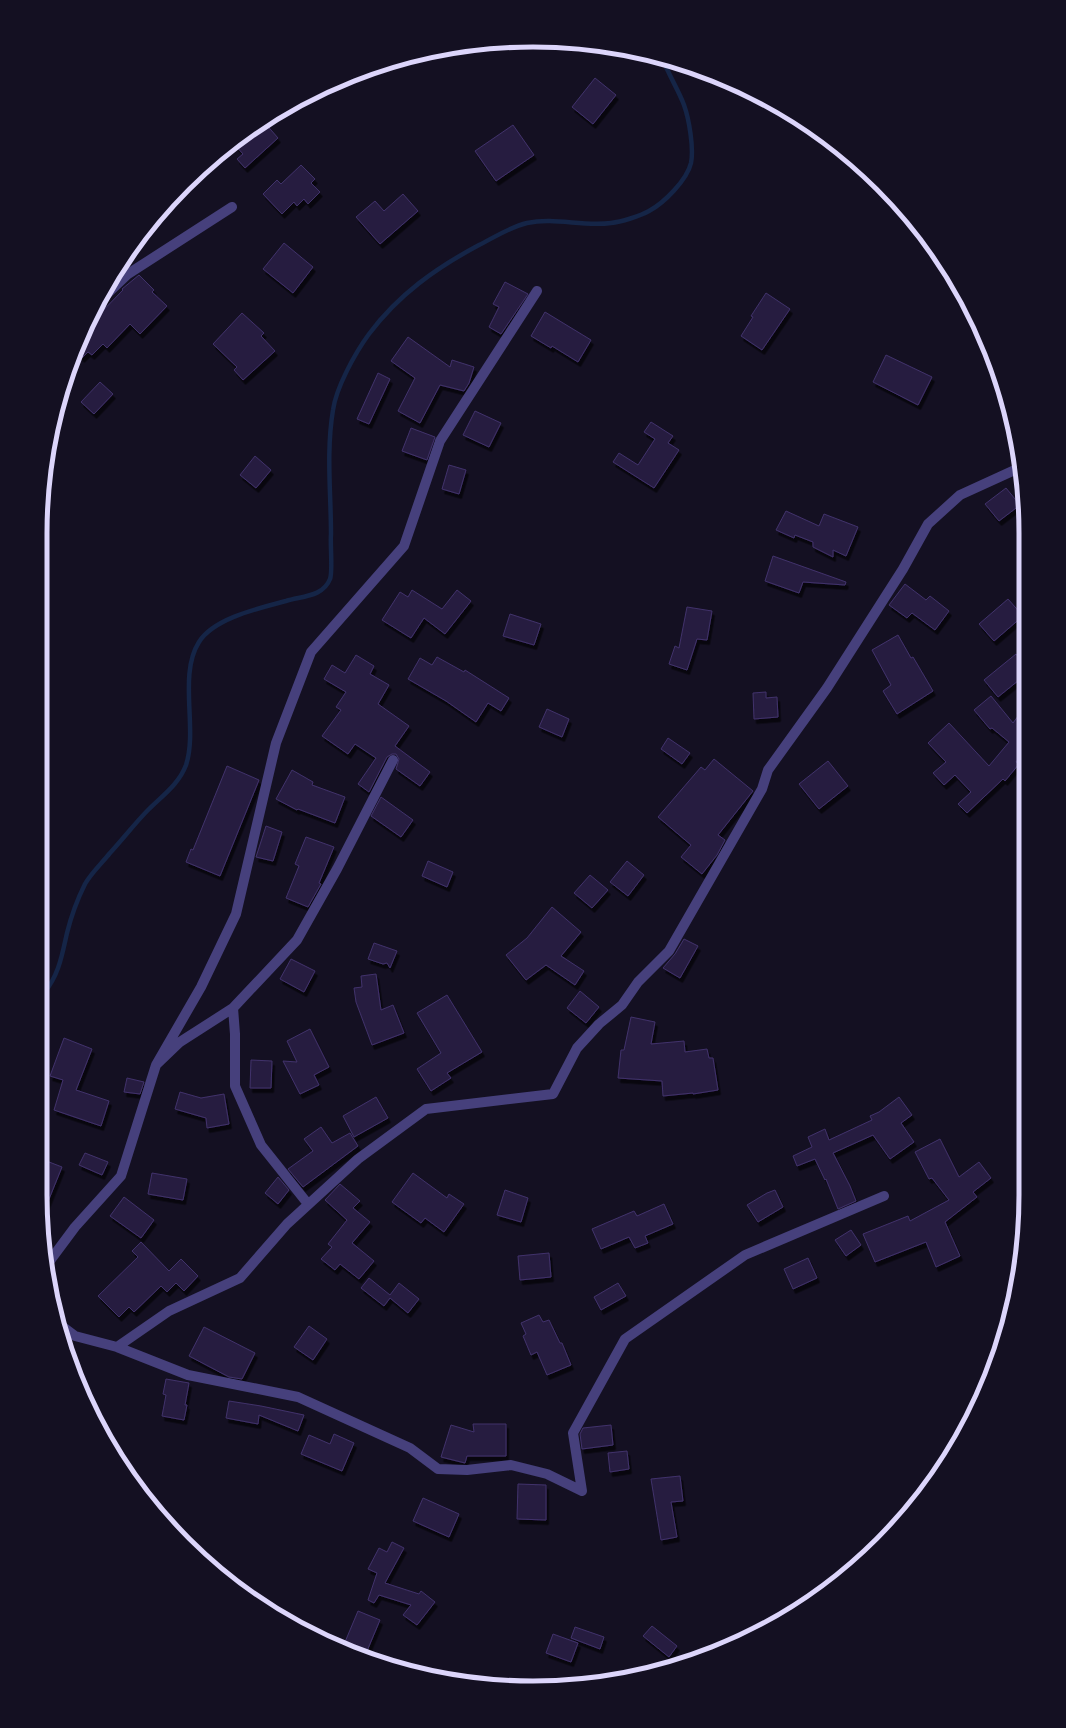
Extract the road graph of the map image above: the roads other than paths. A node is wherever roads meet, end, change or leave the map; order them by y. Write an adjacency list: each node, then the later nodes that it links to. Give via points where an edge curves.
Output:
1 (232, 207): 2 (street, via 128,274)
2 (113, 288)
3 (537, 291): 7 (street, via 440,442 404,546 310,652 276,743 236,914 201,987)
4 (1015, 470): 9 (street, via 960,495 928,524 903,569 827,688 768,770 762,789 669,951 638,982 622,1005 584,1040 571,1057 553,1094 426,1109 358,1159)
5 (392, 760): 6 (street, via 337,869 297,940)
6 (233, 1008): 7 (street, via 180,1042); 9 (street, via 235,1086 261,1145)
7 (156, 1065): 10 (street, via 121,1176 75,1227)
8 (884, 1196): 12 (street, via 745,1255 625,1340 573,1433 582,1491 547,1474 511,1465 466,1470 438,1469 410,1448 298,1397 188,1375)
9 (308, 1204): 12 (street, via 240,1278 169,1311)
10 (51, 1259)
11 (67, 1330): 12 (street, via 75,1336)
12 (117, 1347)

